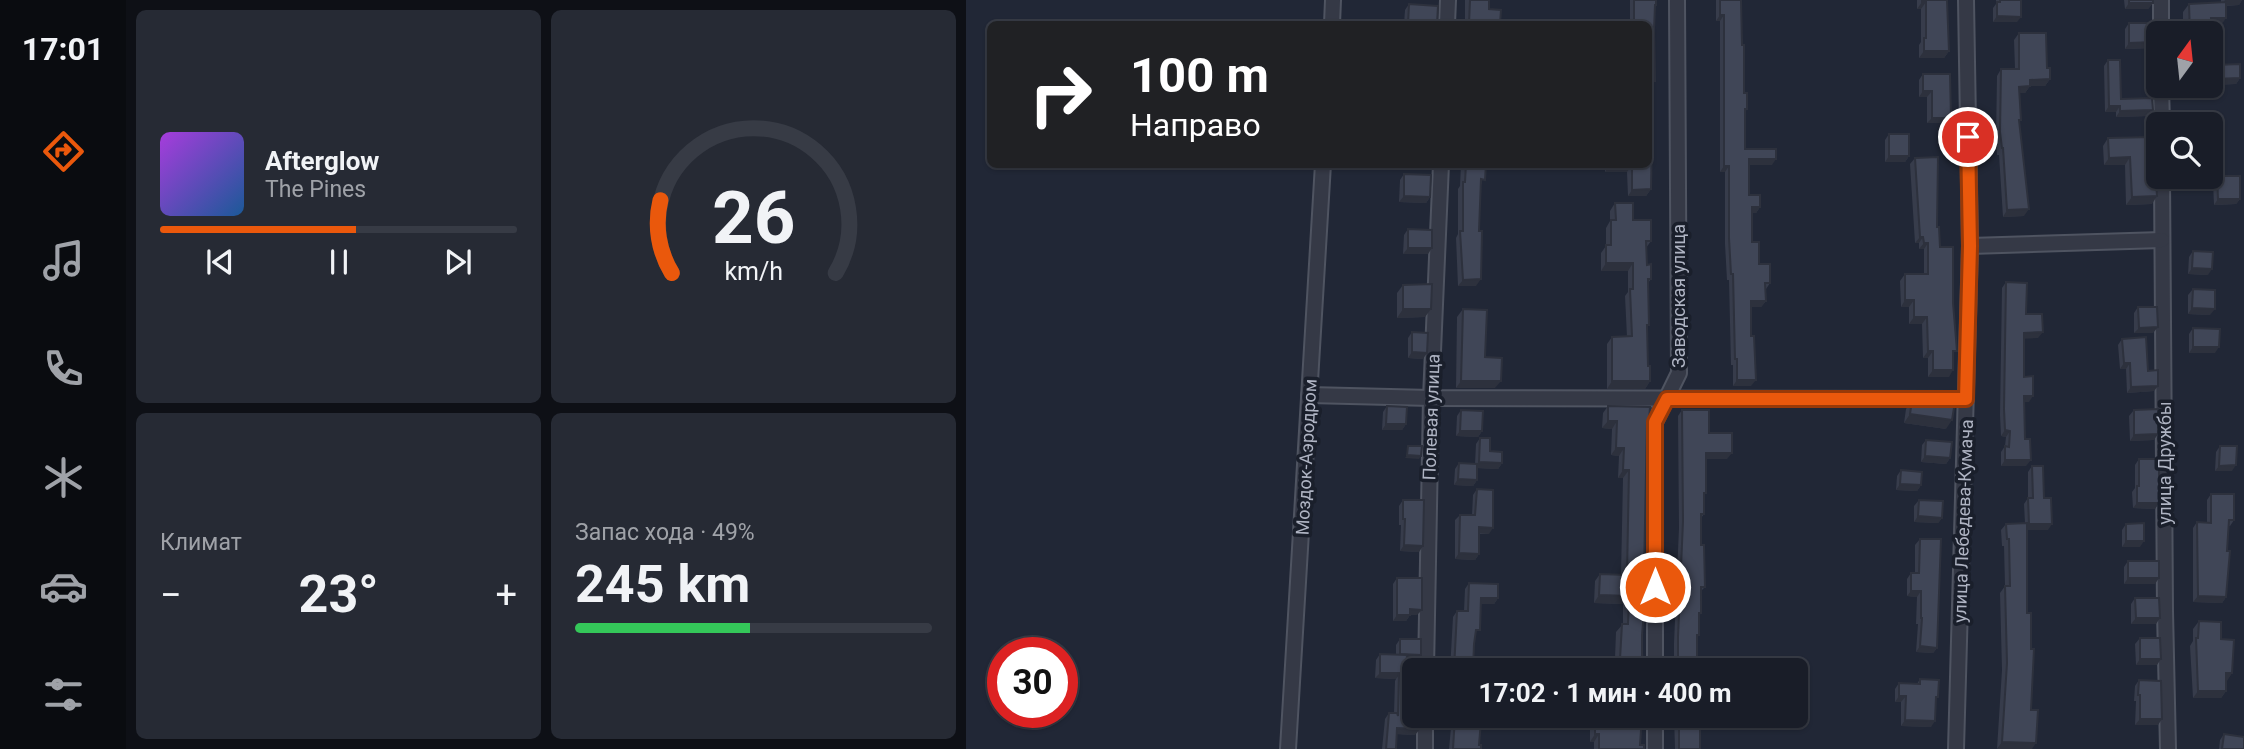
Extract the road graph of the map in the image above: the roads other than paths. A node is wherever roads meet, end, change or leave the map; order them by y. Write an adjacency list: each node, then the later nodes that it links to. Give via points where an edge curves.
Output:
1 (1334, 0): 6 (street)
2 (1448, 0): 7 (street)
3 (1677, 0): 16 (street, Заводская улица, via 1679,373)
4 (1966, 0): 13 (street, улица Лебедева-Кумача)
5 (2161, 0): 8 (street)
6 (1332, 21)
7 (1447, 21)
8 (2161, 21)
9 (1323, 168): 14 (street, Моздок-Аэродром)
10 (1441, 168): 15 (street, Полевая улица)
11 (2162, 189): 12 (street, улица Дружбы)
12 (2162, 240): 13 (street); 26 (street, улица Дружбы)
13 (1970, 246): 17 (street, улица Лебедева-Кумача)
14 (1309, 395): 15 (street); 22 (street, Моздок-Аэродром)
15 (1431, 398): 16 (street); 18 (street, Полевая улица)
16 (1667, 399): 17 (street); 19 (street, Заводская улица, via 1655,422)
17 (1966, 399): 25 (street, улица Лебедева-Кумача)
18 (1426, 658)
19 (1655, 658)
20 (1426, 728): 23 (street)
21 (1655, 728): 24 (street)
22 (1288, 749)
23 (1425, 749)
24 (1655, 749)
25 (1956, 749)
26 (2168, 749)

